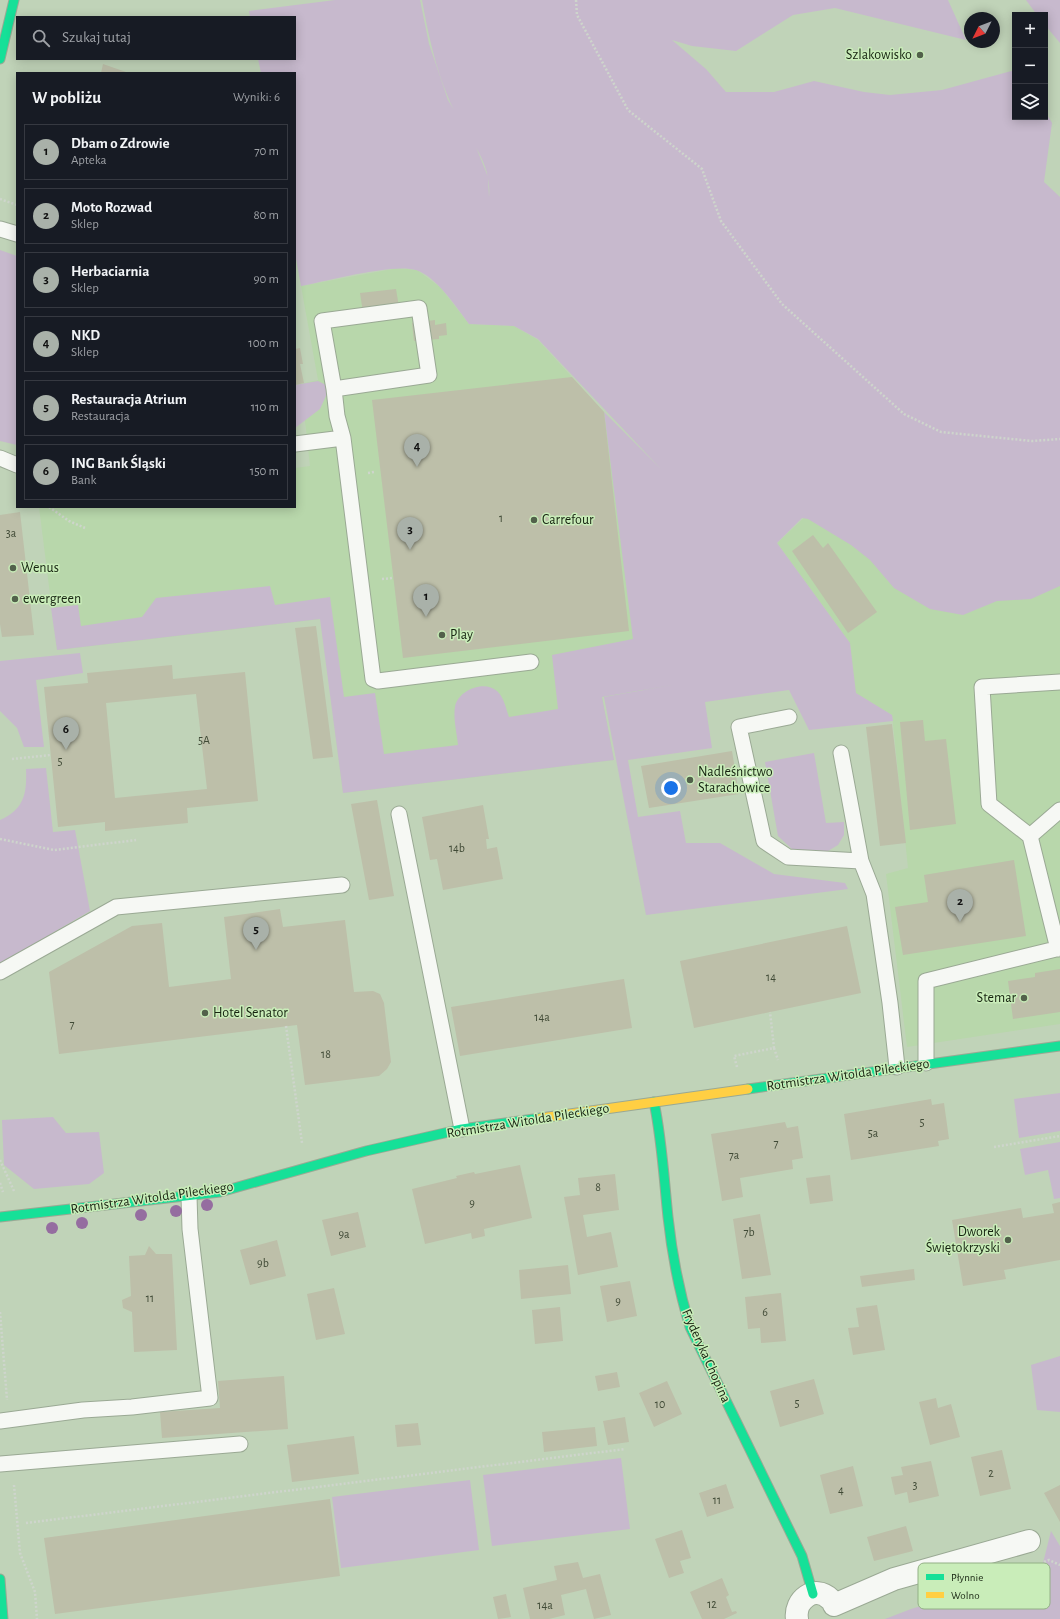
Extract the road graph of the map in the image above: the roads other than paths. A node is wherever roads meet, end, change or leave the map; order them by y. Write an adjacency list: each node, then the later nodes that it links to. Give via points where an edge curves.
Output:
1 (14, 0): 2 (street)
2 (0, 58)
3 (0, 229): 4 (lane)
4 (16, 234)
5 (334, 389): 5 (lane, via 322,321 419,308 429,375); 6 (lane)
6 (342, 438): 7 (lane); 12 (lane, via 373,679 378,682)
7 (296, 444)
8 (0, 458): 9 (lane)
9 (16, 466)
10 (16, 466): 11 (lane)
11 (0, 471)
12 (531, 662)
13 (1060, 682): 18 (lane, via 982,687 989,804)
14 (789, 717): 19 (lane, via 738,727 764,841 788,857)
15 (841, 753): 19 (lane)
16 (1060, 810): 18 (lane)
17 (399, 814): 27 (lane)
18 (1030, 836): 21 (lane)
19 (862, 861): 25 (lane, via 874,894)
20 (342, 885): 22 (lane, via 116,907)
21 (1059, 948): 24 (lane, via 926,981)
22 (0, 972)
23 (1060, 1046): 24 (street, Rotmistrza Witolda Pileckiego)
24 (926, 1063): 25 (street, Rotmistrza Witolda Pileckiego)
25 (897, 1068): 26 (street, Rotmistrza Witolda Pileckiego)
26 (654, 1102): 27 (street, Rotmistrza Witolda Pileckiego); 37 (street, Fryderyka Chopina, via 659,1126 672,1254 680,1295 690,1327 802,1556)
27 (462, 1129): 28 (street, Rotmistrza Witolda Pileckiego, via 366,1151 220,1192)
28 (189, 1196): 29 (street, Rotmistrza Witolda Pileckiego); 30 (lane, via 190,1229 210,1398 83,1410)
29 (0, 1218)
30 (0, 1422)
31 (240, 1444): 32 (lane)
32 (0, 1464)
33 (1029, 1541): 34 (street)
34 (951, 1563)
35 (918, 1572): 38 (street, via 894,1579)
36 (0, 1579): 39 (street)
37 (813, 1594): 38 (street, via 827,1597); 40 (street, via 798,1604)
38 (834, 1612)
39 (3, 1619)
40 (797, 1619)

